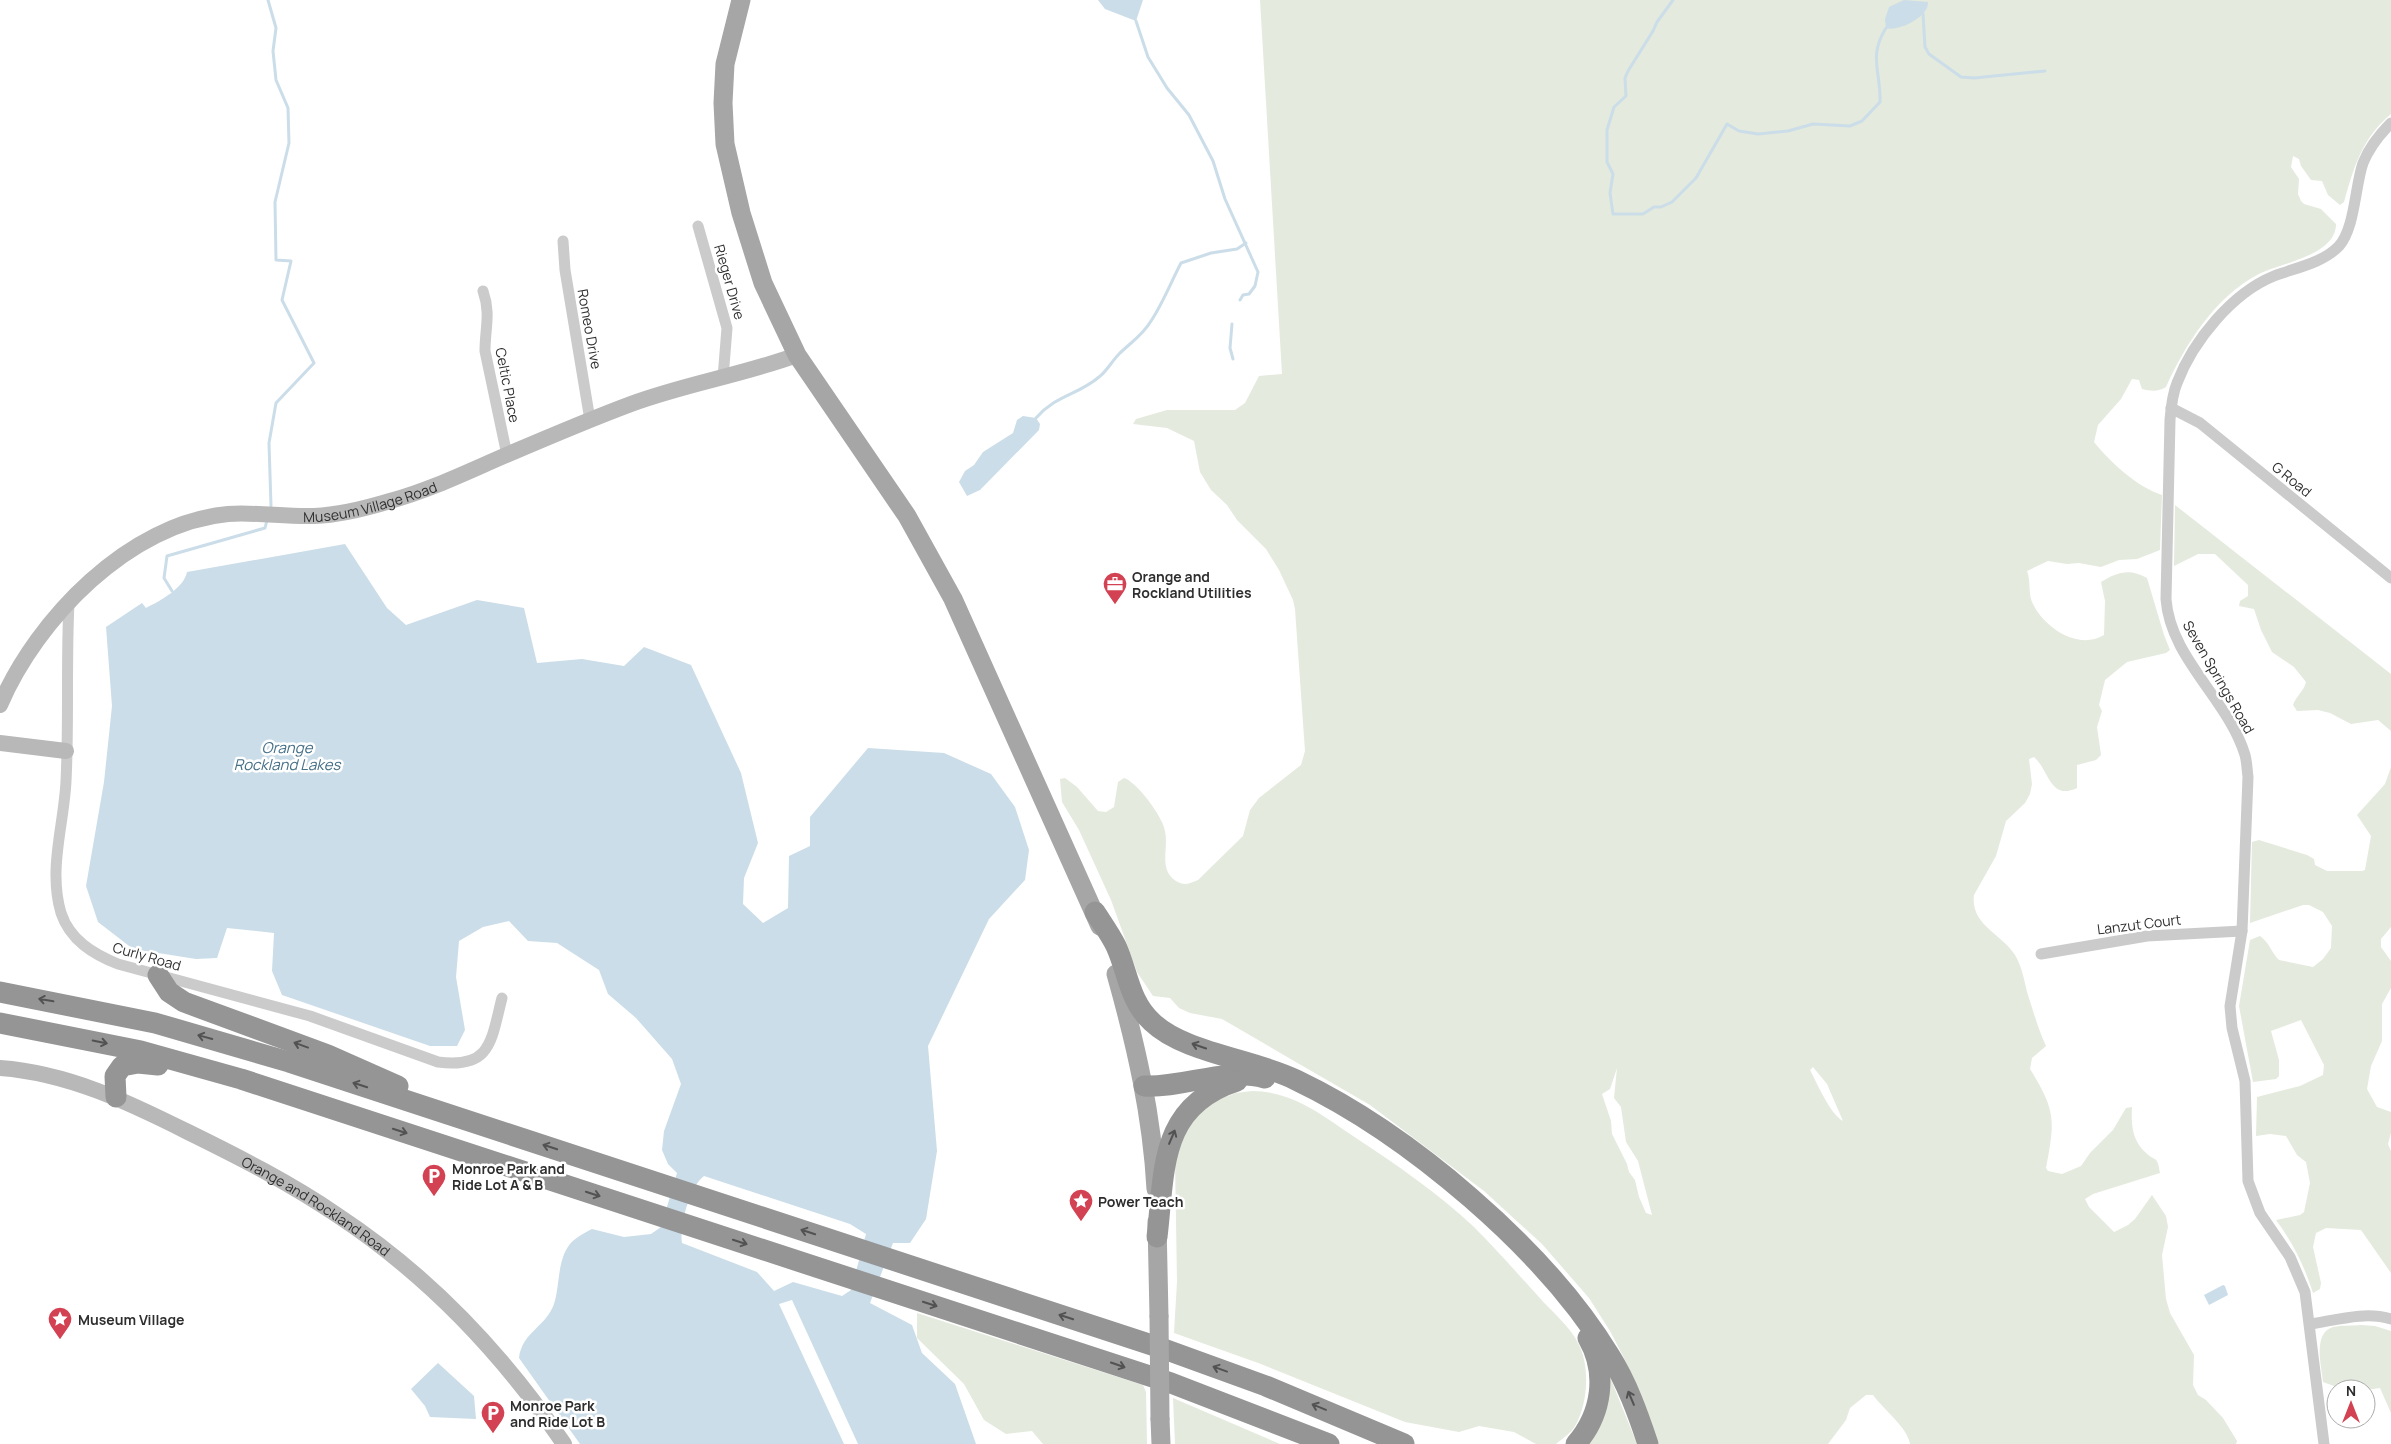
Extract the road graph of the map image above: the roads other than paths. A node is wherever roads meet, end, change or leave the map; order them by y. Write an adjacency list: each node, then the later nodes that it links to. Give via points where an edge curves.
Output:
1 (741, 0): 6 (main road, via 725,64 725,144 740,213 763,283)
2 (2391, 123): 8 (street, Seven Springs Road, via 2376,140 2364,162 2348,228 2340,245 2323,257 2264,281 2238,299 2195,348 2176,385)
3 (698, 226): 7 (street, Rieger Drive, via 727,328)
4 (563, 241): 9 (street, Romeo Drive)
5 (483, 292): 10 (street, Celtic Place, via 488,323 485,351)
6 (797, 355): 7 (street, Museum Village Road); 16 (main road, via 907,516 953,599)
7 (723, 378): 9 (street, Museum Village Road, via 668,391)
8 (2171, 408): 11 (street, G Road, via 2200,423); 17 (street, Seven Springs Road, via 2168,617 2177,638 2233,728 2245,756 2248,777)
9 (590, 420): 10 (street, Museum Village Road)
10 (507, 455): 12 (street, Museum Village Road, via 428,488 373,505 316,516 242,514 201,519 148,540 121,557 99,573)
11 (2391, 578)
12 (69, 603): 13 (street, Museum Village Road, via 33,644); 15 (street, Curly Road)
13 (0, 705)
14 (0, 743): 15 (street)
15 (66, 751): 19 (street, Curly Road, via 66,782 56,859 62,914 83,946 98,956)
16 (1095, 912): 24 (highway, one-way to 16, via 1180,1039 1152,1022 1135,1000 1116,947); 25 (main road, via 1116,972)
17 (2242, 931): 18 (street, Lanzut Court, via 2161,934); 31 (street, Seven Springs Road, via 2230,1006 2246,1090 2248,1181 2262,1217 2296,1268)
18 (2041, 954)
19 (158, 975): 21 (street, Curly Road, via 310,1016 438,1062 456,1064 471,1062 490,1043); 28 (highway, one-way to 19, via 344,1061 184,1002 168,992)
20 (0, 992): 28 (highway, one-way to 20, via 205,1037 110,1013)
21 (502, 998)
22 (0, 1023): 27 (highway, one-way to 27, via 141,1051)
23 (0, 1068): 26 (street, Orange and Rockland Road, via 53,1076)
24 (1267, 1073): 25 (highway, via 1228,1074); 29 (highway, one-way to 24, via 1166,1156 1171,1137 1182,1119 1200,1099 1221,1087); 38 (highway, via 1350,1118 1428,1172 1506,1242 1564,1305 1591,1342 1600,1369 1596,1408 1588,1428); 39 (highway, one-way to 24, via 1621,1376 1601,1342 1564,1293 1510,1236 1451,1182 1393,1138 1296,1079)
25 (1144, 1086): 29 (main road, via 1154,1156)
26 (116, 1097): 27 (highway, via 117,1072 122,1066 138,1063 168,1067 251,1091); 34 (street, Orange and Rockland Road, via 274,1177 331,1211 375,1243 477,1332 506,1364)
27 (321, 1105): 33 (highway, one-way to 33, via 1171,1383)
28 (506, 1133): 32 (highway, one-way to 28, via 1198,1361)
29 (1157, 1237): 35 (main road, bridge)
30 (2391, 1319): 31 (street, via 2357,1317)
31 (2311, 1324): 40 (street, Seven Springs Road)
32 (1364, 1426): 36 (highway); 37 (highway)
33 (1326, 1443)
34 (564, 1444)
35 (1161, 1444)
36 (1404, 1444)
37 (1422, 1444)
38 (1576, 1444)
39 (1648, 1444)
40 (2324, 1444)

